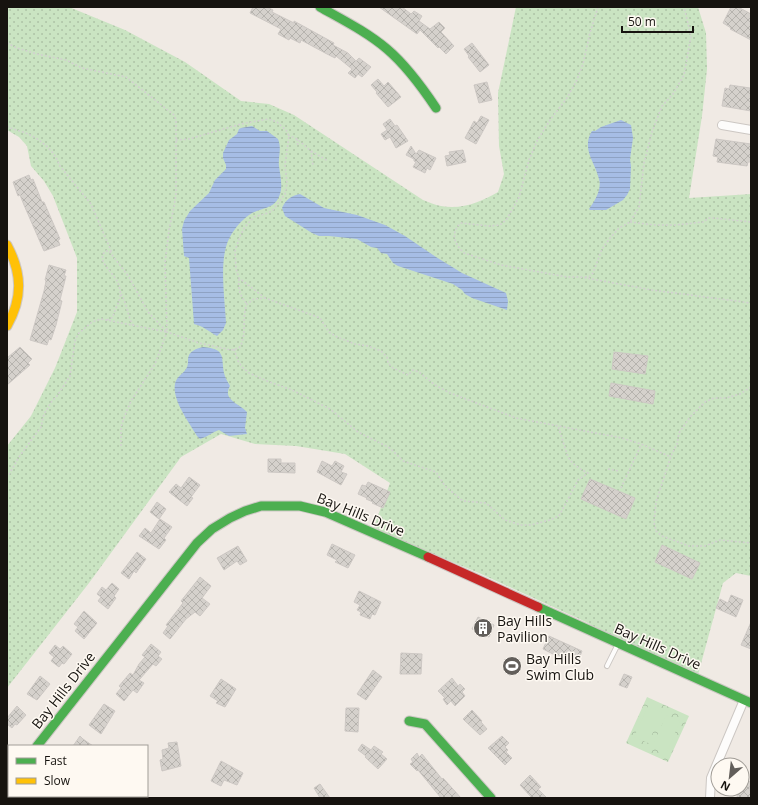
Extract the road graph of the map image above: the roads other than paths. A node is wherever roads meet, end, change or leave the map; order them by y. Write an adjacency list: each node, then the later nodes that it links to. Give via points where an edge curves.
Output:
1 (320, 7): 2 (street, via 366,33 388,49 414,76)
2 (436, 108)
3 (722, 125): 4 (street)
4 (751, 130)
5 (7, 245): 6 (street, via 14,256 19,280 18,303)
6 (7, 326)
7 (618, 643): 8 (lane); 9 (street, Bay Hills Drive); 11 (street, Bay Hills Drive, via 325,512 300,506 261,506 230,518 212,529 197,543)
8 (607, 666)
9 (748, 701): 13 (street, via 711,778)
10 (409, 721): 12 (street, via 425,724)
11 (38, 745)
12 (491, 798)
13 (710, 798)

